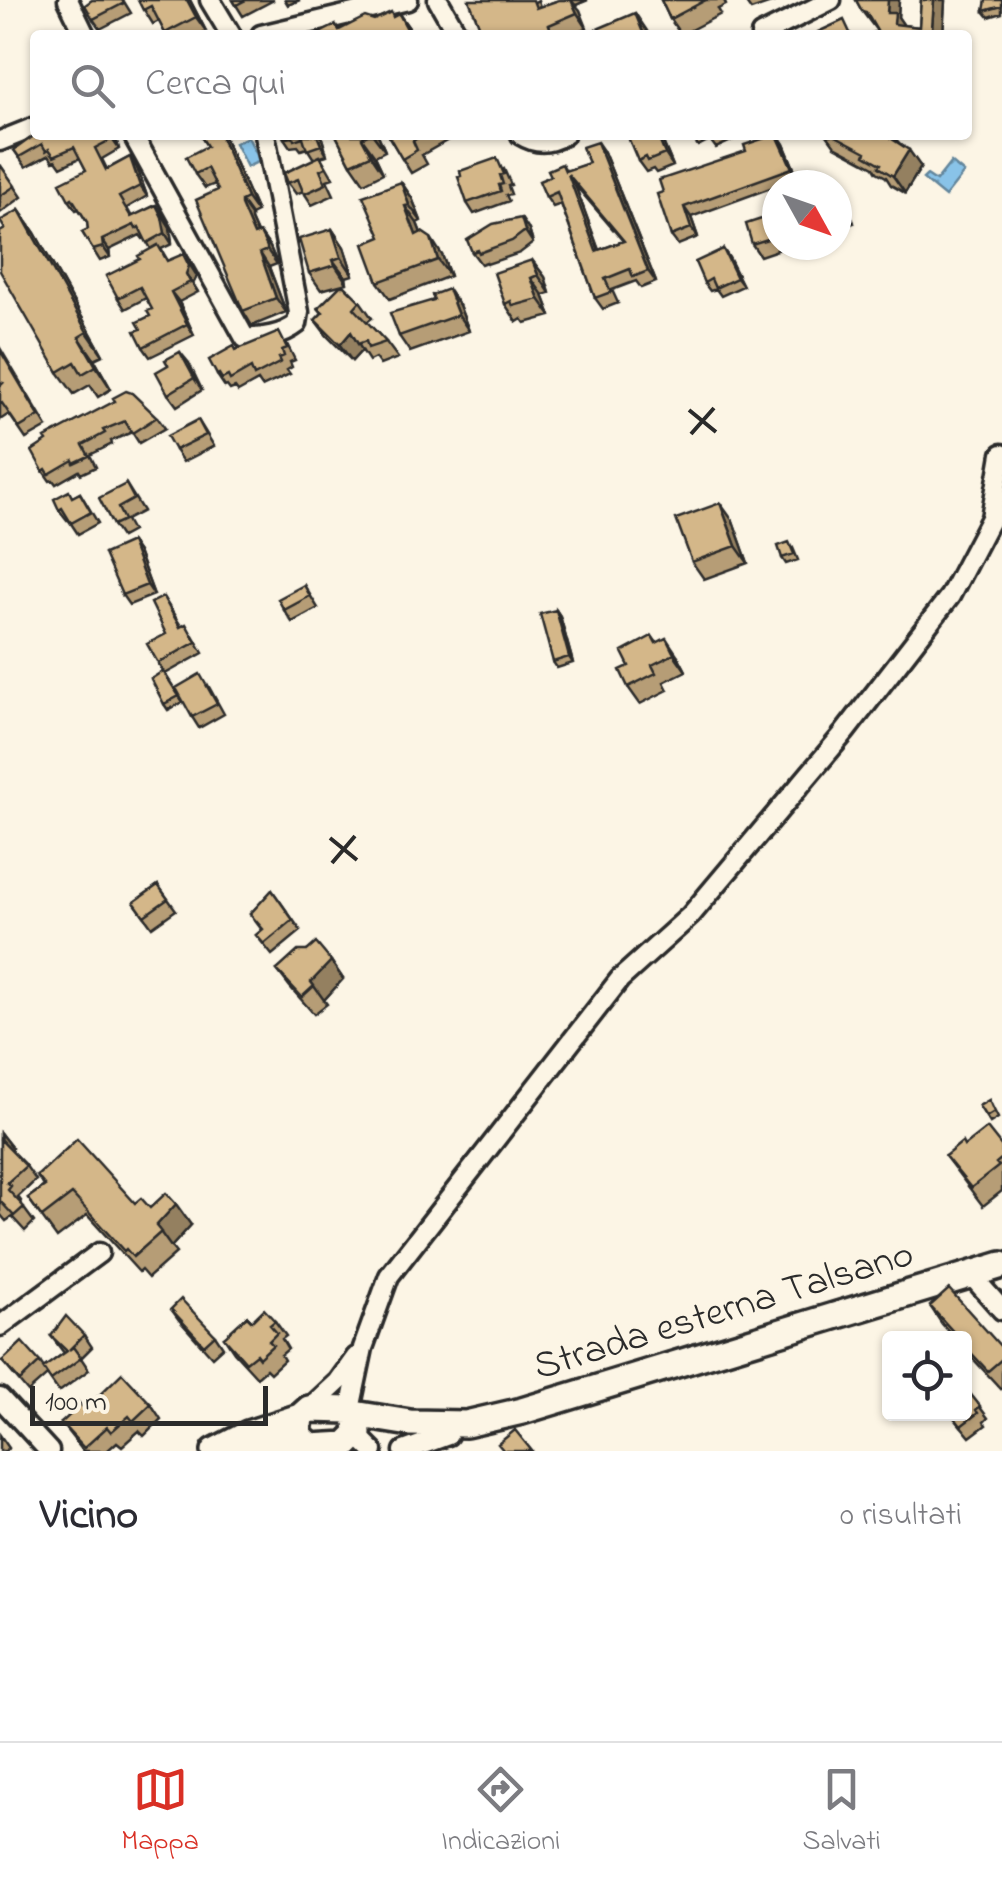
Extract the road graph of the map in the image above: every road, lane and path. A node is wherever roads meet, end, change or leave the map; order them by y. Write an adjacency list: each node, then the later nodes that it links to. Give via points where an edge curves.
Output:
1 (68, 0): 6 (street)
2 (210, 0): 7 (street)
3 (408, 0): 8 (street)
4 (438, 0): 9 (street)
5 (831, 0): 10 (street)
6 (82, 30)
7 (228, 30)
8 (281, 30)
9 (455, 30)
10 (772, 30)
11 (30, 128): 12 (street)
12 (2, 133)
13 (136, 140): 14 (street, via 244,338 258,339 289,331 299,312)
14 (266, 140)
15 (1002, 454): 16 (street)
16 (996, 517): 22 (street, via 950,596 844,732 690,916 620,980 389,1276)
17 (99, 1253): 21 (street)
18 (1002, 1266): 19 (street, Strada esterna Talsano)
19 (972, 1276): 20 (street); 24 (street, Strada esterna Talsano)
20 (1002, 1310)
21 (0, 1326)
22 (362, 1348): 25 (street); 26 (street)
23 (0, 1398): 27 (street)
24 (457, 1430): 26 (street, Strada esterna Talsano, via 410,1423); 30 (street)
25 (303, 1433): 26 (street); 26 (street); 28 (street, via 248,1434); 29 (street)
26 (357, 1434)
27 (49, 1451)
28 (215, 1451)
29 (252, 1451)
30 (404, 1451)

